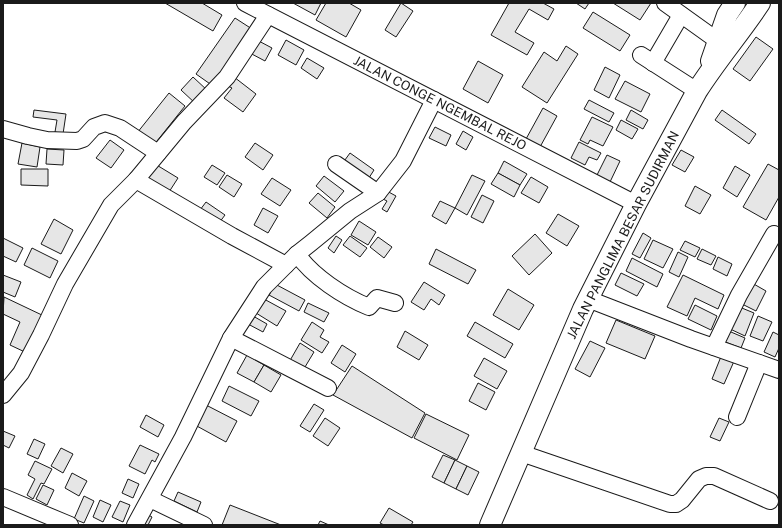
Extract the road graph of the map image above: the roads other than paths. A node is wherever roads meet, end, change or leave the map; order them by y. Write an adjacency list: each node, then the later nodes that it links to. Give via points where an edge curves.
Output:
1 (245, 3): 5 (street, JALAN CONGE NGEMBAL REJO)
2 (665, 3): 6 (street)
3 (735, 3): 7 (main road, JALAN PANGLIMA BESAR SUDIRMAN, via 727,15)
4 (760, 3): 8 (main road, JALAN PANGLIMA BESAR SUDIRMAN)
5 (268, 15): 9 (street, JALAN CONGE NGEMBAL REJO); 11 (street, via 227,77)
6 (681, 15): 7 (street); 8 (street, via 647,59)
7 (718, 41): 8 (main road, JALAN PANGLIMA BESAR SUDIRMAN)
8 (700, 86): 15 (main road, JALAN PANGLIMA BESAR SUDIRMAN)
9 (434, 100): 14 (street, via 403,161); 15 (street, JALAN CONGE NGEMBAL REJO)
10 (3, 129): 11 (street, via 47,140 77,141 94,127 105,123 120,128)
11 (158, 153): 13 (street)
12 (336, 164): 14 (street)
13 (136, 180): 18 (street); 26 (street, via 111,205 64,284 21,373)
14 (378, 193): 17 (street, via 350,211)
15 (636, 204): 19 (main road, JALAN PANGLIMA BESAR SUDIRMAN)
16 (774, 234): 22 (street, via 739,295)
17 (297, 254): 18 (street); 20 (street, via 314,272 350,298 369,306 377,298)
18 (286, 265): 21 (street, via 264,287)
19 (588, 299): 22 (street); 28 (main road, JALAN PANGLIMA BESAR SUDIRMAN)
20 (395, 303)
21 (231, 338): 25 (street); 30 (street)
22 (714, 347): 23 (street)
23 (759, 363): 24 (street); 27 (street)
24 (779, 370)
25 (328, 388)
26 (3, 395)
27 (737, 417)
28 (521, 453): 31 (street, via 670,504 682,500 698,480 706,476 714,476); 32 (main road, JALAN PANGLIMA BESAR SUDIRMAN)
29 (3, 497): 33 (street)
30 (150, 499): 34 (street); 35 (street)
31 (770, 501)
32 (494, 524)
33 (70, 525)
34 (135, 525)
35 (204, 525)

